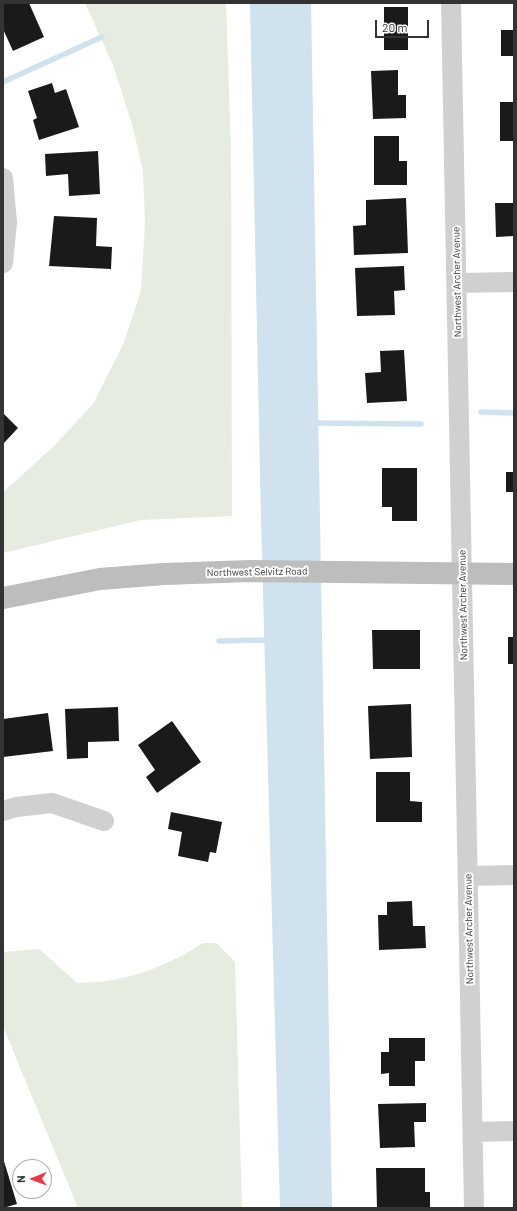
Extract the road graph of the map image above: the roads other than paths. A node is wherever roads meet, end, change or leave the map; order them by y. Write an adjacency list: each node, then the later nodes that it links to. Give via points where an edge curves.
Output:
1 (451, 3): 5 (street, Northwest Archer Avenue)
2 (3, 178): 3 (street, via 7,222)
3 (3, 263)
4 (514, 282): 5 (street)
5 (457, 283): 6 (street, Northwest Archer Avenue)
6 (463, 574): 7 (street, Northwest Selvitz Road); 8 (street, Northwest Selvitz Road, via 251,571 164,574 100,579); 12 (street, Northwest Archer Avenue)
7 (514, 574)
8 (3, 598)
9 (3, 811): 10 (street, via 52,803)
10 (104, 821)
11 (514, 875): 12 (street)
12 (468, 876): 14 (street, Northwest Archer Avenue)
13 (514, 1131): 14 (street)
14 (473, 1132): 15 (street, Northwest Archer Avenue)
15 (474, 1208)

